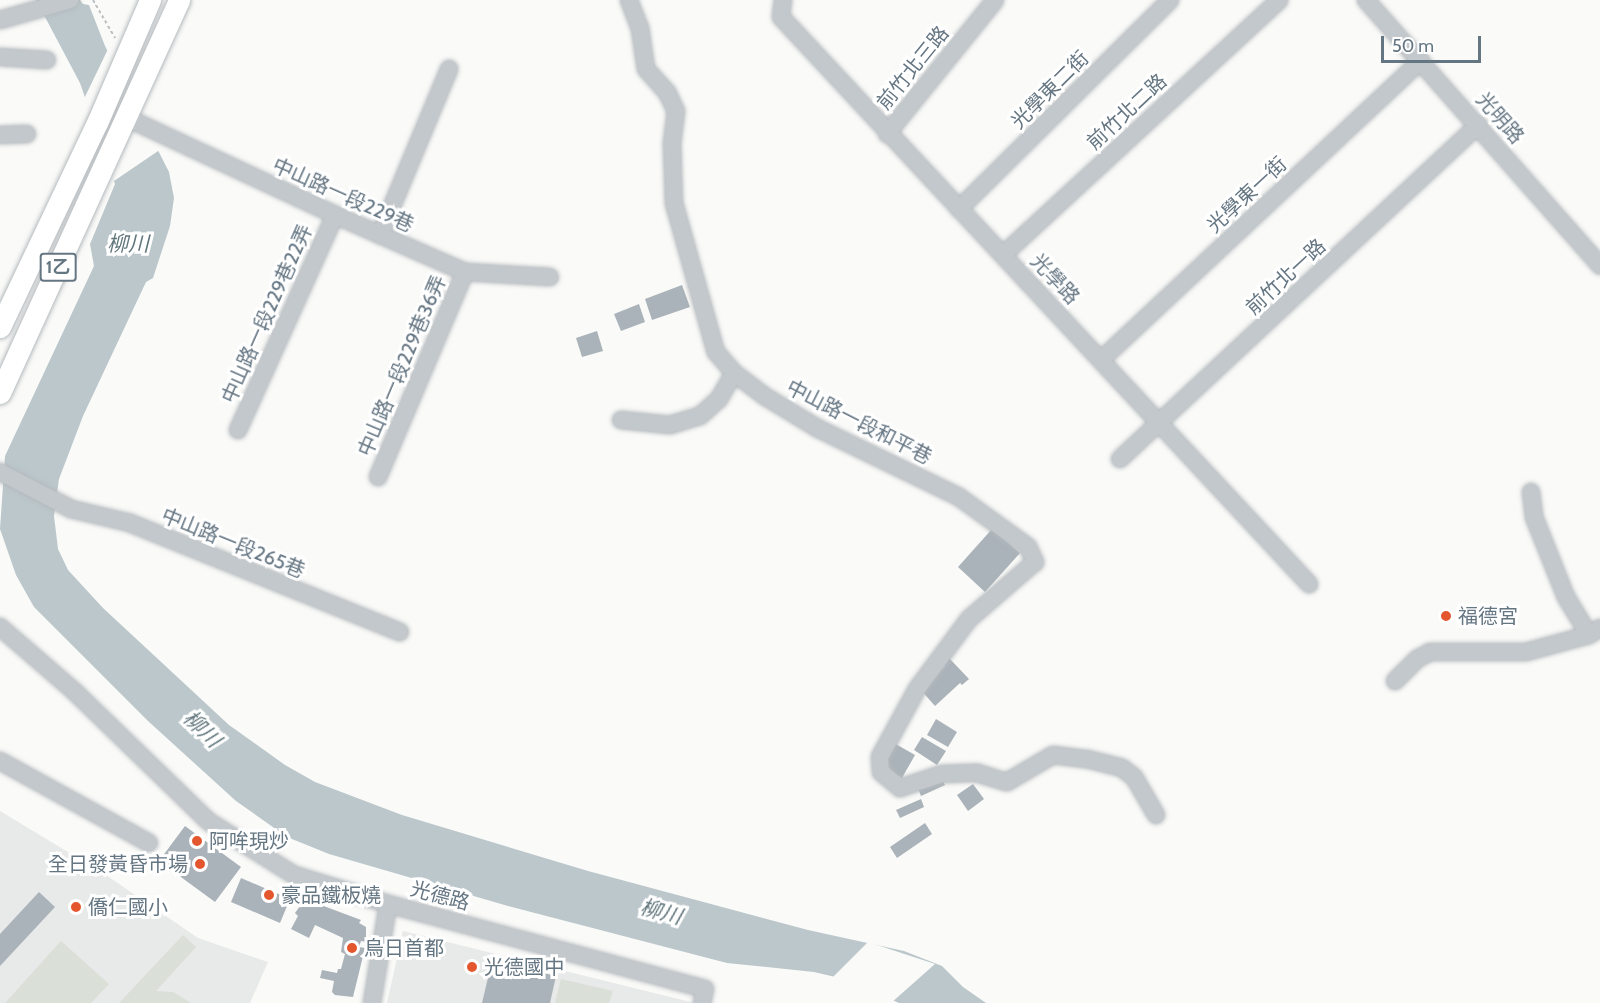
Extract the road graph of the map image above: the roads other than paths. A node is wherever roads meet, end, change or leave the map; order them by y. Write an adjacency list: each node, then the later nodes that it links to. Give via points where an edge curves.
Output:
1 (69, 0): 10 (street)
2 (150, 0): 28 (main road, 1乙, via 97,123)
3 (179, 0): 16 (main road, 1乙)
4 (629, 0): 30 (street, 中山路一段和平巷, via 640,28 646,69 667,92 676,111 672,143 674,203 717,352)
5 (783, 0): 19 (street, 光學路, via 781,17)
6 (995, 0): 19 (street, 前竹北三路)
7 (1170, 0): 21 (street, 光學東二街)
8 (1279, 0): 24 (street, 前竹北二路)
9 (1366, 0): 14 (street, 光明路)
10 (17, 7): 11 (street)
11 (0, 20)
12 (0, 57): 13 (street)
13 (46, 60)
14 (1421, 61): 17 (street, 光明路); 29 (street, 光學東一街)
15 (449, 69): 23 (street)
16 (127, 118): 22 (street, 中山路一段229巷); 31 (main road, 1乙)
17 (1478, 125): 25 (street, 光明路); 33 (street, 前竹北一路)
18 (27, 134): 20 (street)
19 (887, 134): 21 (street, 光學路)
20 (0, 135)
21 (959, 209): 24 (street, 光學路)
22 (335, 215): 23 (street, 中山路一段229巷); 34 (street, 中山路一段229巷22弄)
23 (380, 235): 26 (street, 中山路一段229巷)
24 (1003, 255): 29 (street, 光學路)
25 (1600, 265)
26 (465, 272): 27 (street, 中山路一段229巷); 37 (street, 中山路一段229巷36弄)
27 (550, 277)
28 (0, 327)
29 (1101, 360): 33 (street, 光學路)
30 (734, 373): 32 (street, via 719,399 700,416 670,425); 45 (street, 中山路一段和平巷, via 817,428 959,497 1028,547 1035,562 969,619 917,689 880,757 881,772 900,788 942,774 977,773 1007,782 1053,755 1087,759 1122,768 1134,777)
31 (0, 393)
32 (621, 420)
33 (1159, 425): 35 (street, 前竹北一路); 39 (street, 光學路)
34 (238, 430)
35 (1120, 459)
36 (0, 472): 41 (street, 中山路一段265巷, via 71,509 130,523)
37 (378, 477)
38 (1531, 492): 42 (street, via 1534,517 1566,597)
39 (1309, 585)
40 (0, 627): 47 (street, 光德路, via 208,821 294,875)
41 (400, 632)
42 (1595, 632): 43 (street, via 1526,652 1431,652 1417,659)
43 (1395, 681)
44 (0, 761): 46 (street)
45 (1156, 815)
46 (149, 843)
47 (387, 904): 48 (street, 光德路); 49 (street)
48 (704, 996)
49 (372, 1003)

